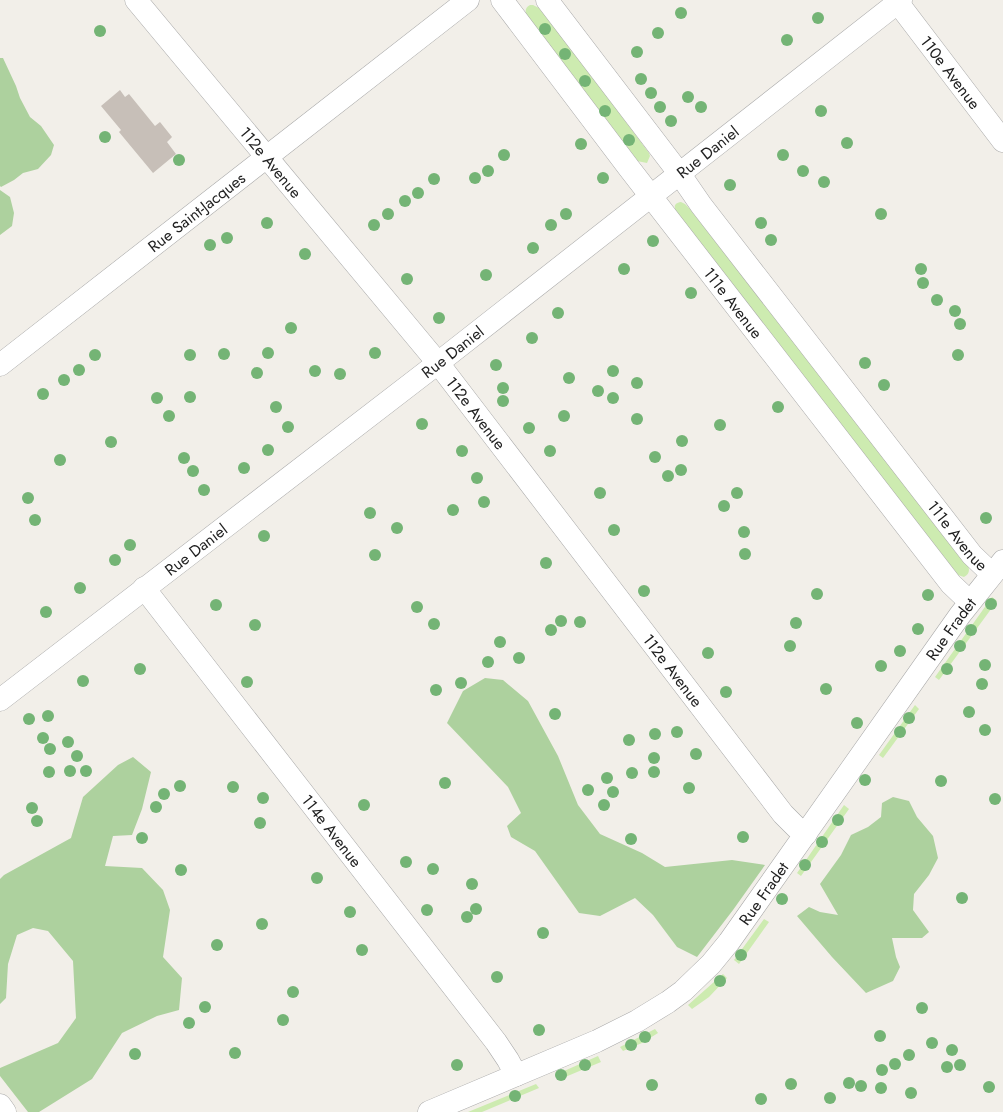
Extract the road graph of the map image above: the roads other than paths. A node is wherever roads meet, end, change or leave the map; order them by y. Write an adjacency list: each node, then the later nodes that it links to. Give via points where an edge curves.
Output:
1 (136, 0): 7 (street, 112e Avenue)
2 (468, 0): 7 (street, Rue Saint-Jacques)
3 (502, 0): 9 (street, 111e Avenue)
4 (547, 0): 8 (street, 111e Avenue)
5 (900, 1): 6 (street, 110e Avenue); 8 (street, Rue Daniel)
6 (1003, 141)
7 (266, 158): 10 (street, 112e Avenue); 11 (street, Rue Saint-Jacques)
8 (679, 174): 9 (street, Rue Daniel); 12 (street, 111e Avenue, via 972,555)
9 (651, 196): 10 (street, Rue Daniel); 14 (street, 111e Avenue, via 951,584)
10 (438, 363): 13 (street, Rue Daniel); 16 (street, 112e Avenue, via 783,814)
11 (0, 365)
12 (997, 568): 14 (street, Rue Fradet)
13 (144, 588): 15 (street, Rue Daniel); 17 (street, 114e Avenue, via 491,1036)
14 (970, 602): 16 (street, Rue Fradet)
15 (0, 700)
16 (806, 834): 17 (street, Rue Fradet, via 721,954 683,991 621,1030)
17 (516, 1076): 20 (street, Rue Fradet)
18 (0, 1105): 19 (street)
19 (5, 1112)
20 (429, 1112)

